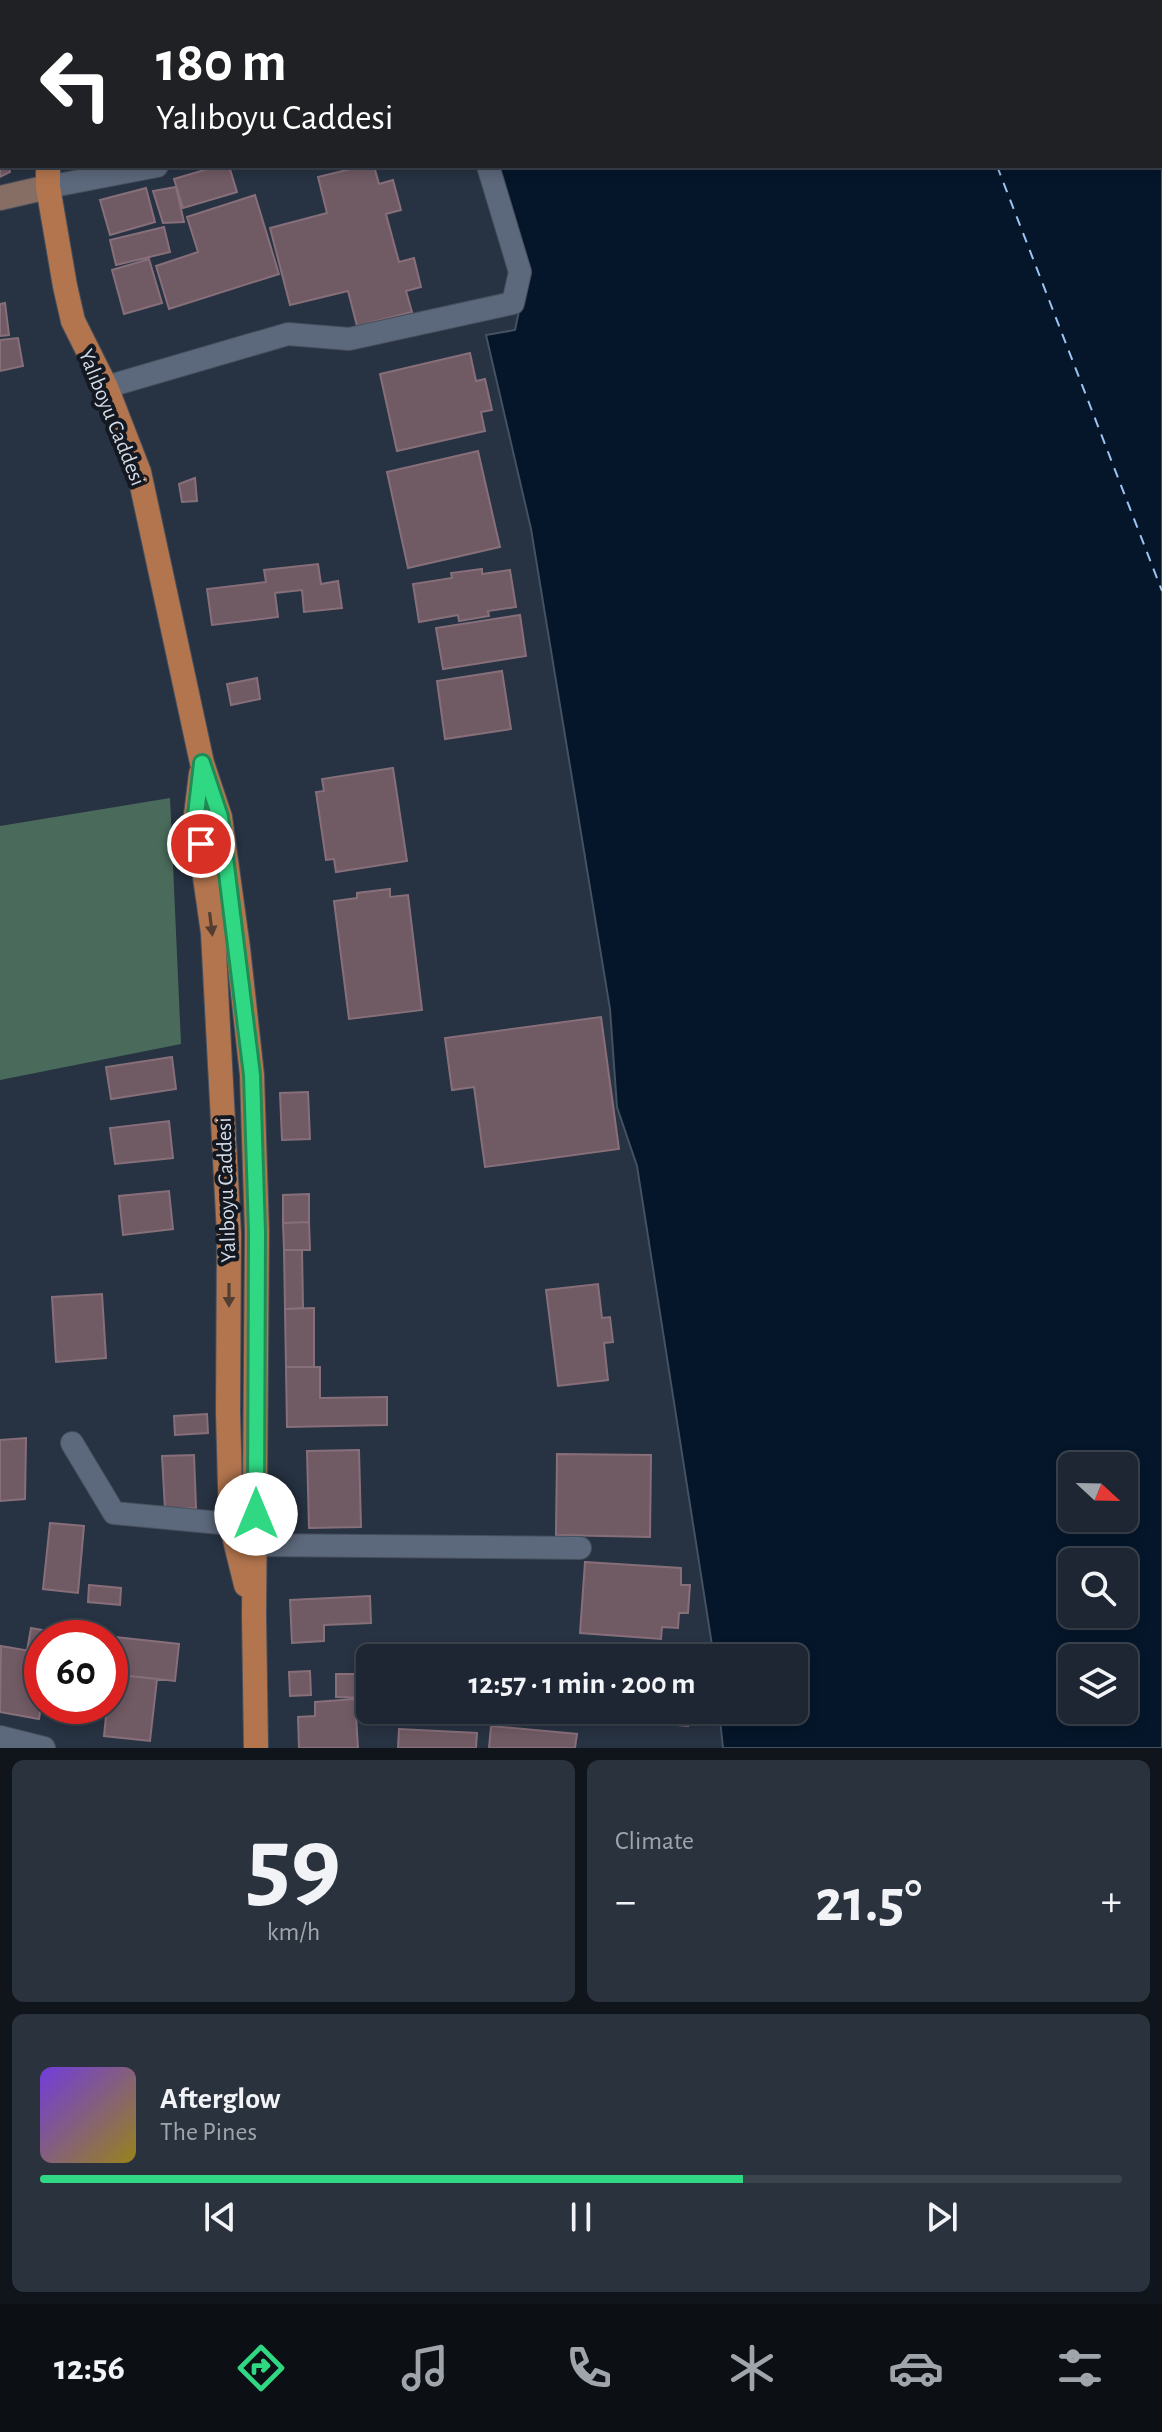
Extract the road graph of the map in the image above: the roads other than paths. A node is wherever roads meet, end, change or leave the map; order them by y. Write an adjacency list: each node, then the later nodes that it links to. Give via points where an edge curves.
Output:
1 (135, 168): 3 (street)
2 (489, 168): 5 (street, via 520,272 513,303 349,339 288,334)
3 (48, 176): 4 (main road); 5 (main road, Yalıboyu Caddesi, via 73,321)
4 (0, 198)
5 (106, 387): 6 (main road, Yalıboyu Caddesi, via 139,472)
6 (202, 763): 8 (main road, Yalıboyu Caddesi, one-way to 8, via 196,815 213,933 229,1234); 9 (main road, Yalıboyu Caddesi, via 220,817 252,1075)
7 (72, 1443): 8 (street, via 114,1513)
8 (231, 1524): 11 (main road, Yalıboyu Caddesi)
9 (256, 1545): 10 (street); 11 (main road, Yalıboyu Caddesi)
10 (580, 1548)
11 (254, 1616): 14 (main road, Yalıboyu Caddesi)
12 (0, 1737): 13 (street)
13 (44, 1748)
14 (256, 1748)

